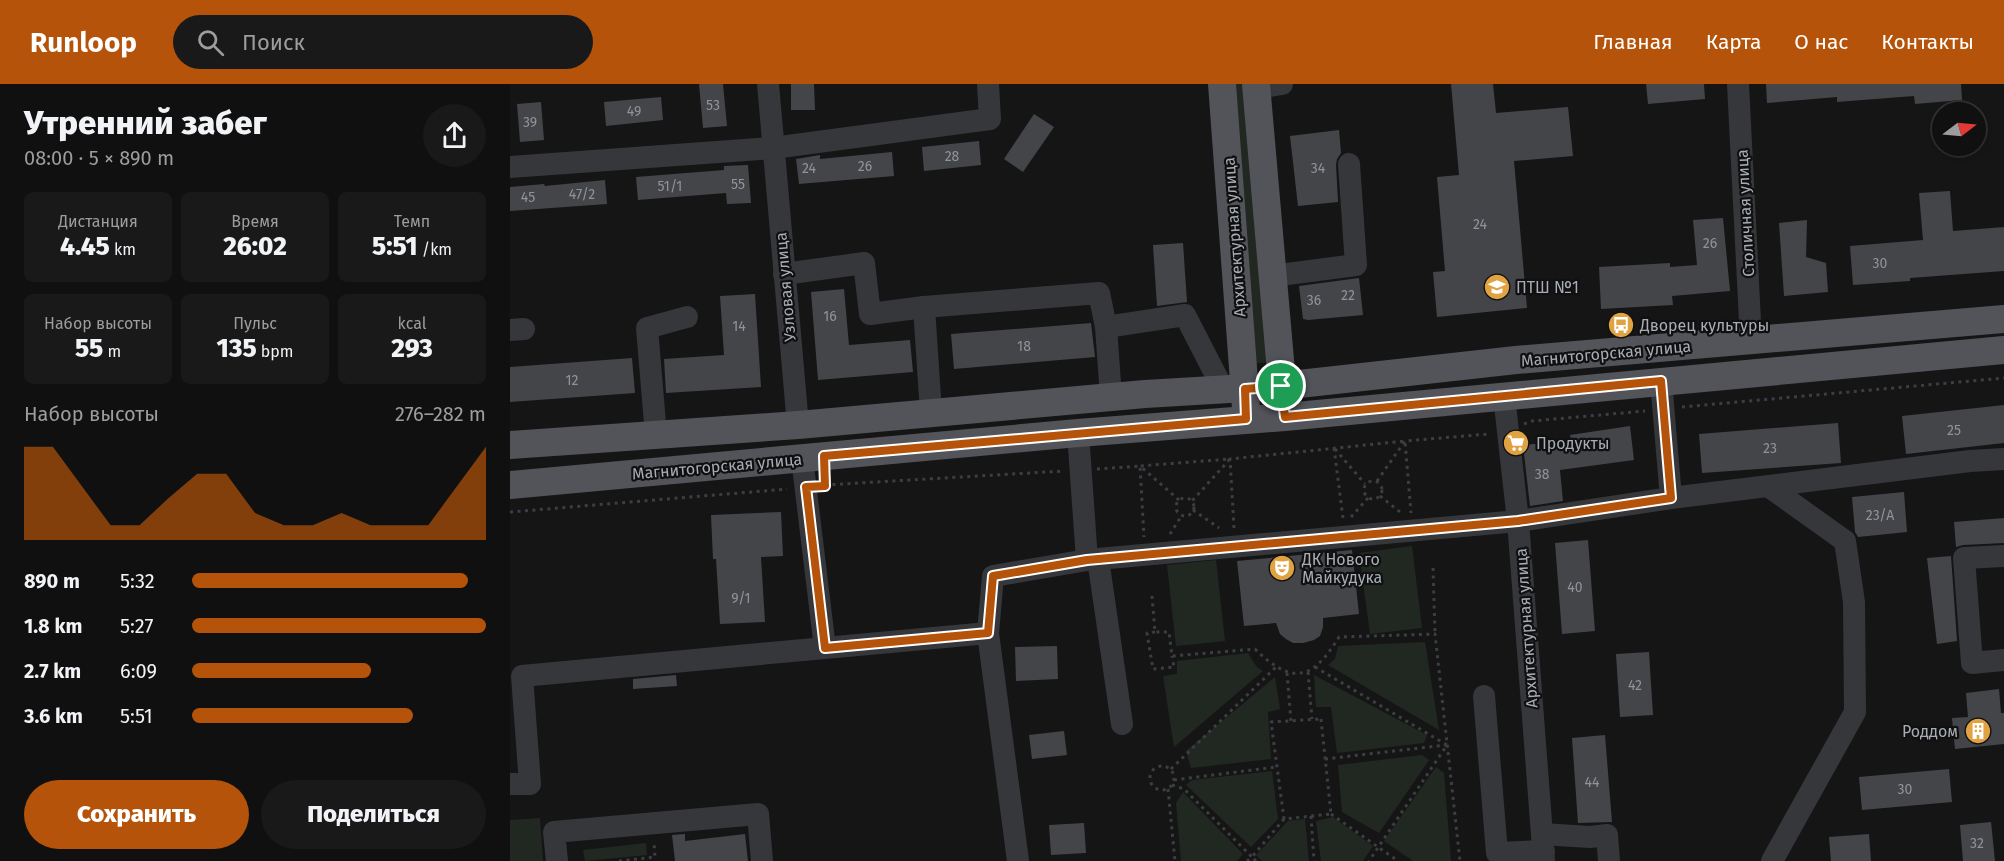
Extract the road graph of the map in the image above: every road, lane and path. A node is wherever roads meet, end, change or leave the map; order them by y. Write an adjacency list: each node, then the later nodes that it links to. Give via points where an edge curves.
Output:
1 (768, 84): 6 (street, Узловая улица)
2 (987, 84): 6 (street, via 990,119)
3 (1222, 84): 20 (main road, Архитектурная улица)
4 (1738, 84): 15 (street, Столичная улица)
5 (1265, 85): 10 (main road, Архитектурная улица)
6 (773, 148): 8 (street); 9 (street, Узловая улица)
7 (1349, 164): 10 (street, via 1356,266)
8 (510, 167)
9 (784, 274): 11 (street, via 864,263 870,314); 28 (street, Узловая улица)
10 (1272, 276): 19 (main road, Архитектурная улица)
11 (924, 307): 14 (street, via 1099,293); 25 (street)
12 (687, 317): 31 (street, via 647,328)
13 (2004, 319): 15 (main road, Магнитогорская улица)
14 (1106, 327): 20 (street, via 1185,315); 22 (street)
15 (1751, 341): 19 (main road, Магнитогорская улица, via 1516,360)
16 (2004, 350): 18 (main road, Магнитогорская улица)
17 (2004, 378): 23 (path)
18 (1661, 381): 21 (main road, Магнитогорская улица); 47 (street)
19 (1281, 386): 20 (main road, Магнитогорская улица); 26 (main road)
20 (1234, 390): 22 (main road, Магнитогорская улица); 27 (main road)
21 (1504, 396): 26 (main road, Магнитогорская улица); 29 (street, Архитектурная улица)
22 (1111, 397): 25 (main road, Магнитогорская улица)
23 (1674, 408)
24 (1650, 410): 29 (path, via 1532,421)
25 (931, 413): 28 (main road, Магнитогорская улица)
26 (1285, 417): 27 (main road, Магнитогорская улица)
27 (1246, 419): 30 (main road, Магнитогорская улица)
28 (798, 425): 31 (main road, Магнитогорская улица)
29 (1508, 432): 32 (path); 56 (street, Архитектурная улица)
30 (1078, 433): 35 (main road, Магнитогорская улица); 39 (street)
31 (656, 435): 33 (main road, Магнитогорская улица)
32 (1405, 441): 34 (path); 40 (path); 55 (path)
33 (510, 445)
34 (1334, 448): 36 (path); 41 (path); 57 (path)
35 (813, 457): 42 (main road, Магнитогорская улица); 43 (street); 43 (path)
36 (1230, 459): 38 (path); 49 (path); 58 (path)
37 (2004, 459): 44 (street)
38 (1140, 466): 39 (path); 48 (path); 61 (path)
39 (1080, 470): 43 (path); 63 (street)
40 (1377, 481): 41 (path); 45 (path, via 1382,488)
41 (1365, 483): 46 (path, via 1363,492)
42 (510, 485)
43 (815, 486): 51 (path); 69 (street)
44 (1768, 486): 47 (street); 107 (street, via 1845,541 1854,602 1855,712)
45 (1380, 496): 46 (path); 53 (path)
46 (1368, 498): 54 (path)
47 (1671, 498): 56 (street)
48 (1179, 500): 49 (path); 52 (path, via 1176,508)
49 (1192, 501): 50 (path)
50 (1193, 510): 52 (path); 59 (path)
51 (510, 512)
52 (1182, 515): 60 (path)
53 (1404, 515)
54 (1350, 519)
55 (1412, 521)
56 (1518, 521): 63 (street); 93 (street, Архитектурная улица)
57 (1344, 525)
58 (1234, 528)
59 (1226, 534)
60 (1170, 535)
61 (1145, 546)
62 (2004, 556): 71 (street, via 1964,558 1972,663)
63 (1092, 560): 67 (street, via 993,576); 79 (street)
64 (1433, 568): 68 (path)
65 (1152, 596): 66 (path)
66 (1155, 632): 70 (path, via 1169,632); 70 (path, via 1147,633 1153,669 1174,667)
67 (988, 633): 69 (street); 98 (street)
68 (1435, 634): 73 (path, via 1340,637 1325,660); 80 (path)
69 (825, 648): 85 (street, via 522,676 530,784)
70 (1172, 656): 72 (path, via 1255,649)
71 (2004, 660)
72 (1276, 667): 75 (path); 83 (path)
73 (1315, 667): 74 (path); 80 (path)
74 (1308, 672): 75 (path); 77 (path)
75 (1287, 673): 78 (path)
76 (1484, 696): 93 (street, via 1497,853)
77 (1312, 719): 78 (path); 81 (path, via 1321,718)
78 (1291, 721): 82 (path, via 1272,722)
79 (1122, 724)
80 (1447, 744): 81 (path); 92 (path); 105 (path)
81 (1325, 759): 88 (path)
82 (1276, 767): 84 (path); 90 (path)
83 (1171, 769): 84 (path); 87 (path, via 1161,765 1149,776 1157,789)
84 (1174, 780): 86 (path)
85 (510, 784)
86 (1172, 785): 87 (path); 94 (path, via 1184,789)
87 (1168, 789): 99 (path)
88 (1331, 814): 89 (path); 92 (path)
89 (1311, 816): 90 (path); 102 (path)
90 (1284, 819): 94 (path)
91 (652, 823): 95 (street, via 554,832); 96 (path, via 655,857); 97 (street, via 758,814)
92 (1379, 848): 103 (path); 104 (path)
93 (1543, 849): 106 (street, via 1607,835)
94 (1252, 857): 100 (path); 101 (path)
95 (556, 861)
96 (619, 861)
97 (762, 861)
98 (1018, 861)
99 (1175, 861)
100 (1247, 861)
101 (1256, 861)
102 (1314, 861)
103 (1369, 861)
104 (1398, 861)
105 (1460, 861)
106 (1609, 861)
107 (1772, 861)

